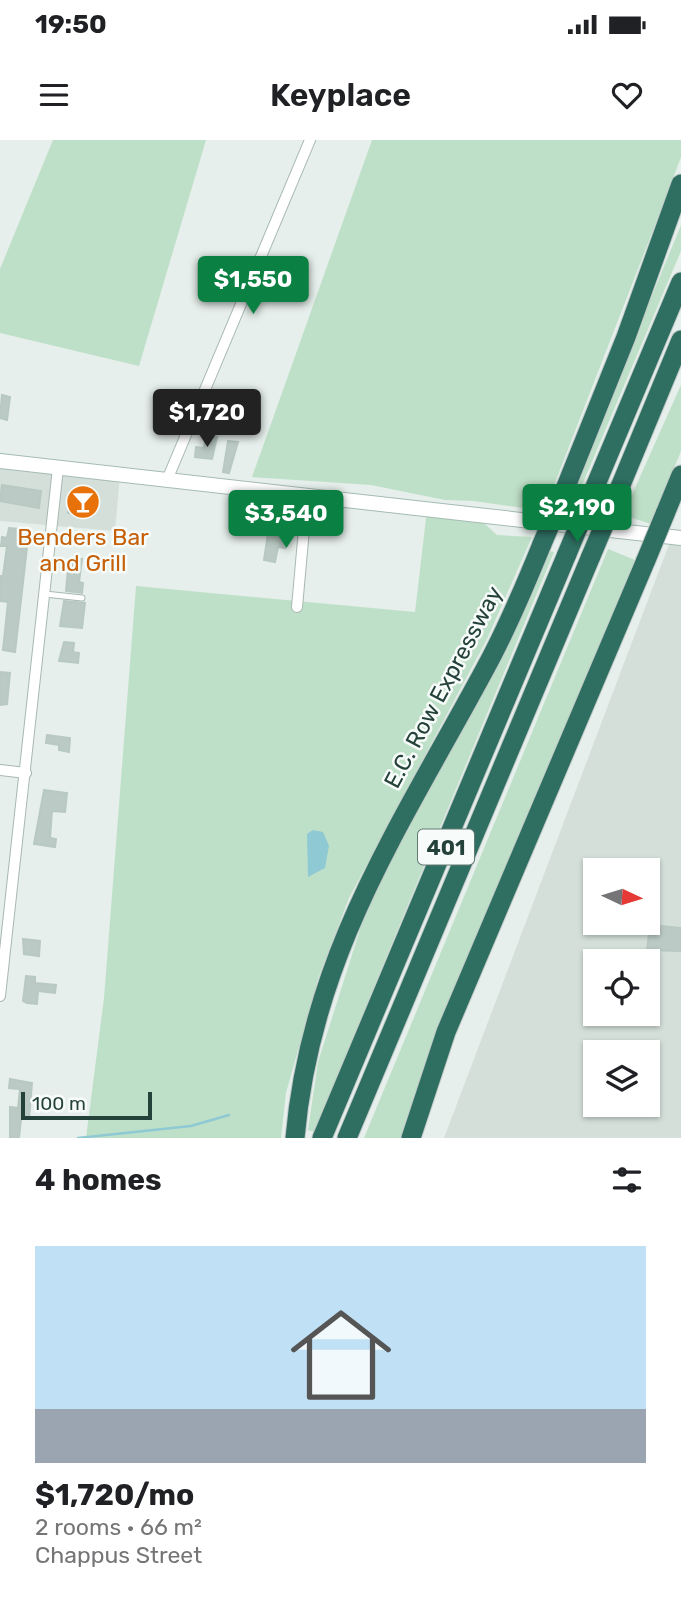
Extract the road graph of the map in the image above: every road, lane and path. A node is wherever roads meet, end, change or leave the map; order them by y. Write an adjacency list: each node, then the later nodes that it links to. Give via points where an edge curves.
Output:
1 (310, 140): 10 (street)
2 (681, 184): 4 (highway, E.C. Row Expressway)
3 (681, 202): 4 (highway)
4 (663, 238): 19 (highway, E.C. Row Expressway, bridge, via 559,505 498,645 350,921 313,1033)
5 (681, 282): 20 (highway, 401, bridge)
6 (681, 340): 21 (highway, 401, bridge)
7 (0, 461): 8 (main road)
8 (58, 468): 10 (main road); 13 (street)
9 (681, 475): 22 (highway, bridge, via 446,1032)
10 (167, 480): 11 (main road)
11 (307, 496): 12 (main road); 15 (street)
12 (681, 538)
13 (45, 594): 14 (lane); 17 (street)
14 (82, 598)
15 (297, 607)
16 (0, 770): 17 (street)
17 (26, 773): 18 (street)
18 (0, 996)
19 (295, 1135)
20 (322, 1138)
21 (347, 1138)
22 (411, 1138)

